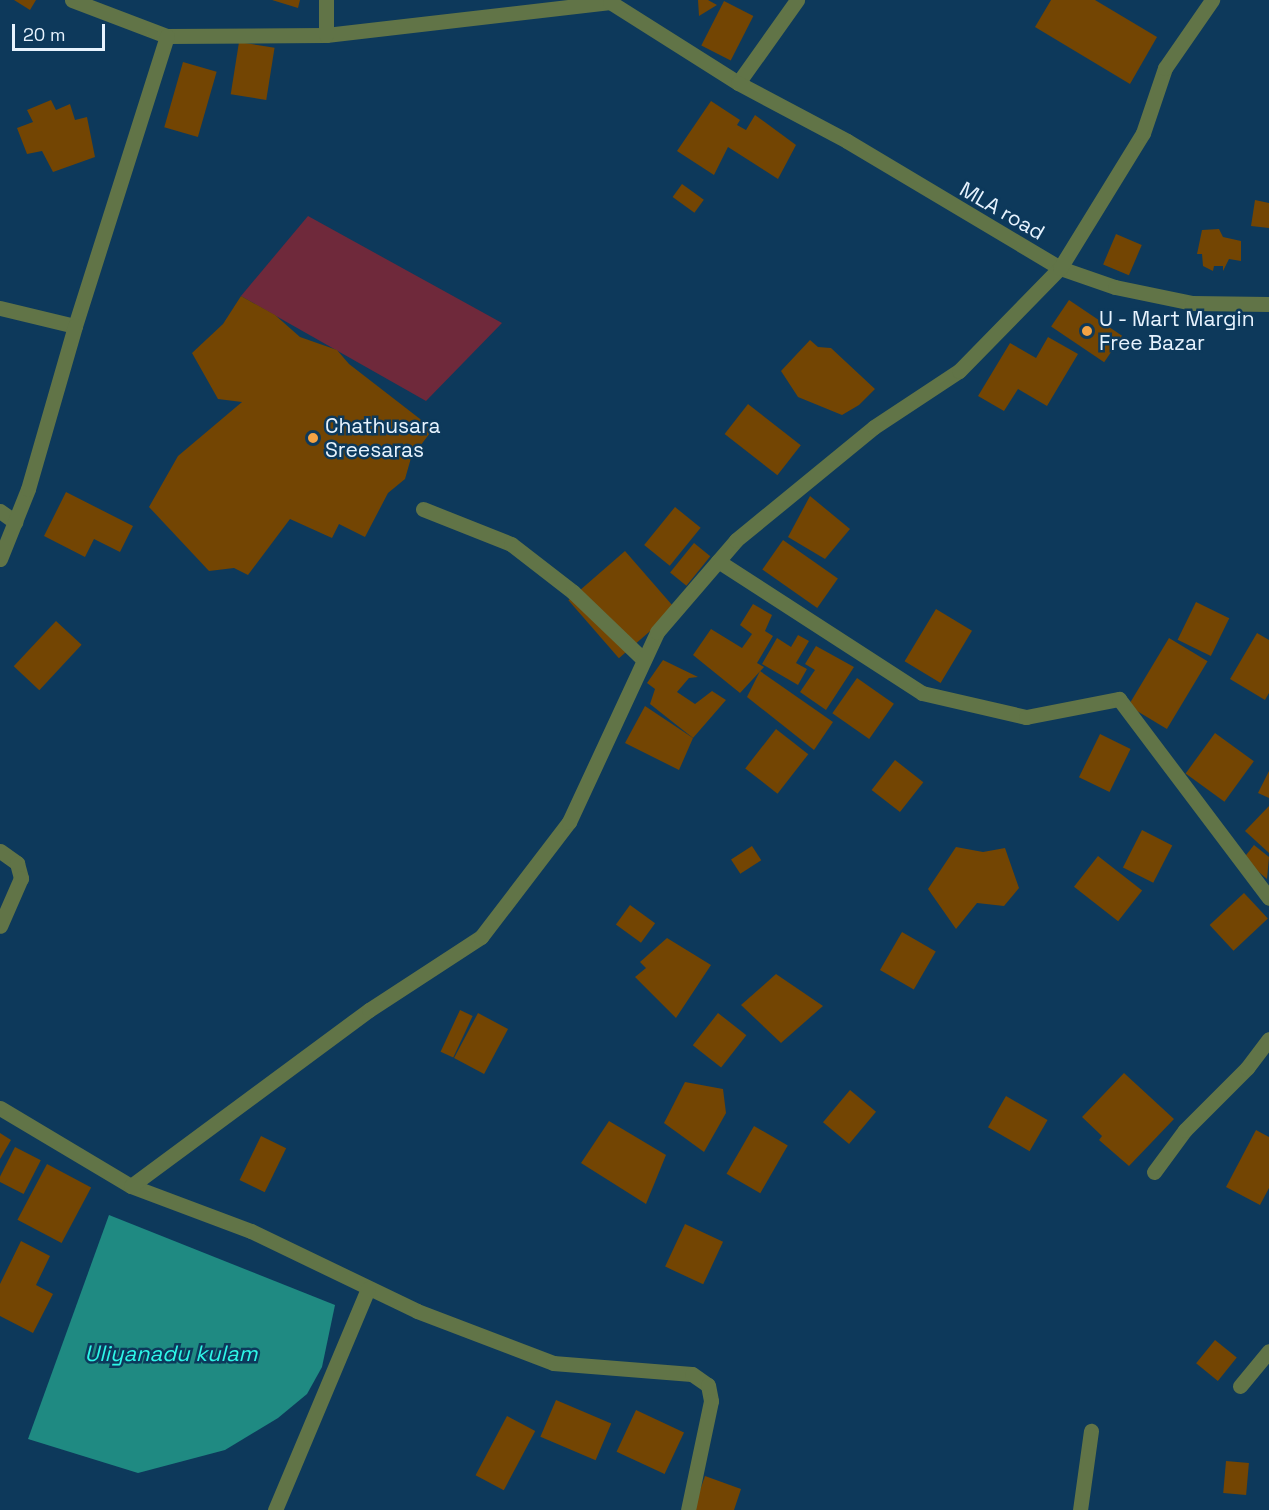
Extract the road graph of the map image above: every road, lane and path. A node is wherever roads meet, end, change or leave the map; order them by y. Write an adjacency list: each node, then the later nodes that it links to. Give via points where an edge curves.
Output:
1 (72, 0): 6 (street)
2 (326, 0): 5 (street)
3 (797, 0): 7 (street)
4 (1212, 0): 8 (street, via 1165,68 1143,133)
5 (326, 35): 6 (street, MLA road); 7 (street, MLA road, via 610,2)
6 (167, 36): 11 (street)
7 (738, 83): 8 (street, MLA road, via 847,141)
8 (1060, 268): 9 (street, MLA road, via 1115,287 1192,303); 16 (street, via 959,371 874,427 736,540)
9 (1269, 304)
10 (0, 308): 11 (street)
11 (75, 326): 14 (street)
12 (423, 509): 17 (street, via 511,544 573,592)
13 (0, 511): 14 (street)
14 (15, 522): 15 (street)
15 (0, 559)
16 (718, 561): 17 (street, via 657,632); 19 (street, via 922,693 1026,717 1119,699)
17 (644, 660): 24 (street, via 569,822 480,937 369,1010)
18 (0, 851): 20 (street, via 17,862 21,878)
19 (1269, 898)
20 (0, 927)
21 (1269, 1039): 23 (street, via 1247,1068 1185,1130)
22 (0, 1108): 24 (street)
23 (1154, 1172)
24 (131, 1186): 25 (street, via 251,1231)
25 (368, 1289): 29 (street); 30 (street, via 553,1363 692,1374 708,1385 711,1401)
26 (1269, 1352): 27 (street)
27 (1240, 1386)
28 (1091, 1431): 31 (street)
29 (276, 1510)
30 (688, 1510)
31 (1080, 1510)

